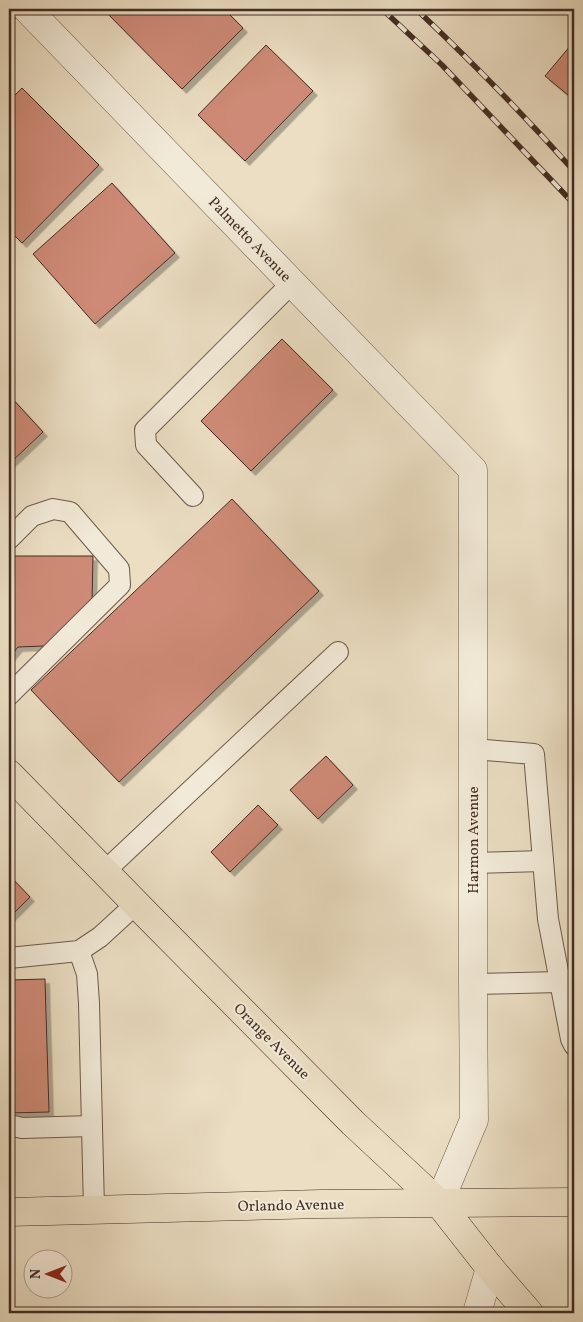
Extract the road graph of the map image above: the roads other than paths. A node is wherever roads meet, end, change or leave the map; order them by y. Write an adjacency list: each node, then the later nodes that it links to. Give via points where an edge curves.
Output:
1 (27, 9): 2 (street, Palmetto Avenue)
2 (292, 282): 3 (street, Palmetto Avenue); 4 (lane, via 145,430 146,445)
3 (473, 470): 8 (street, Harmon Avenue)
4 (193, 496)
5 (9, 539): 7 (lane, via 32,516 53,509 70,512 119,569 120,586)
6 (338, 652): 12 (lane)
7 (9, 695)
8 (473, 749): 10 (lane, via 534,754); 11 (street, Harmon Avenue)
9 (9, 774): 12 (main road, Orange Avenue)
10 (543, 861): 11 (lane); 16 (lane, via 548,919)
11 (473, 862): 17 (street, Harmon Avenue)
12 (104, 872): 13 (main road, Orange Avenue)
13 (136, 904): 14 (lane, via 100,937); 22 (main road, Orange Avenue, via 354,1123)
14 (79, 951): 15 (lane); 20 (lane, via 87,974)
15 (9, 958)
16 (560, 982): 17 (lane); 18 (lane)
17 (473, 984): 22 (street, Harmon Avenue, via 474,1120)
18 (574, 1045)
19 (9, 1125): 20 (lane, via 22,1128)
20 (92, 1126): 23 (lane)
21 (574, 1202): 22 (main road, Orlando Avenue)
22 (439, 1203): 23 (main road, Orlando Avenue); 25 (main road, Orange Avenue)
23 (94, 1209): 24 (main road, Orlando Avenue)
24 (9, 1212)
25 (490, 1268): 26 (street); 27 (main road, Orange Avenue)
26 (476, 1313)
27 (529, 1313)

